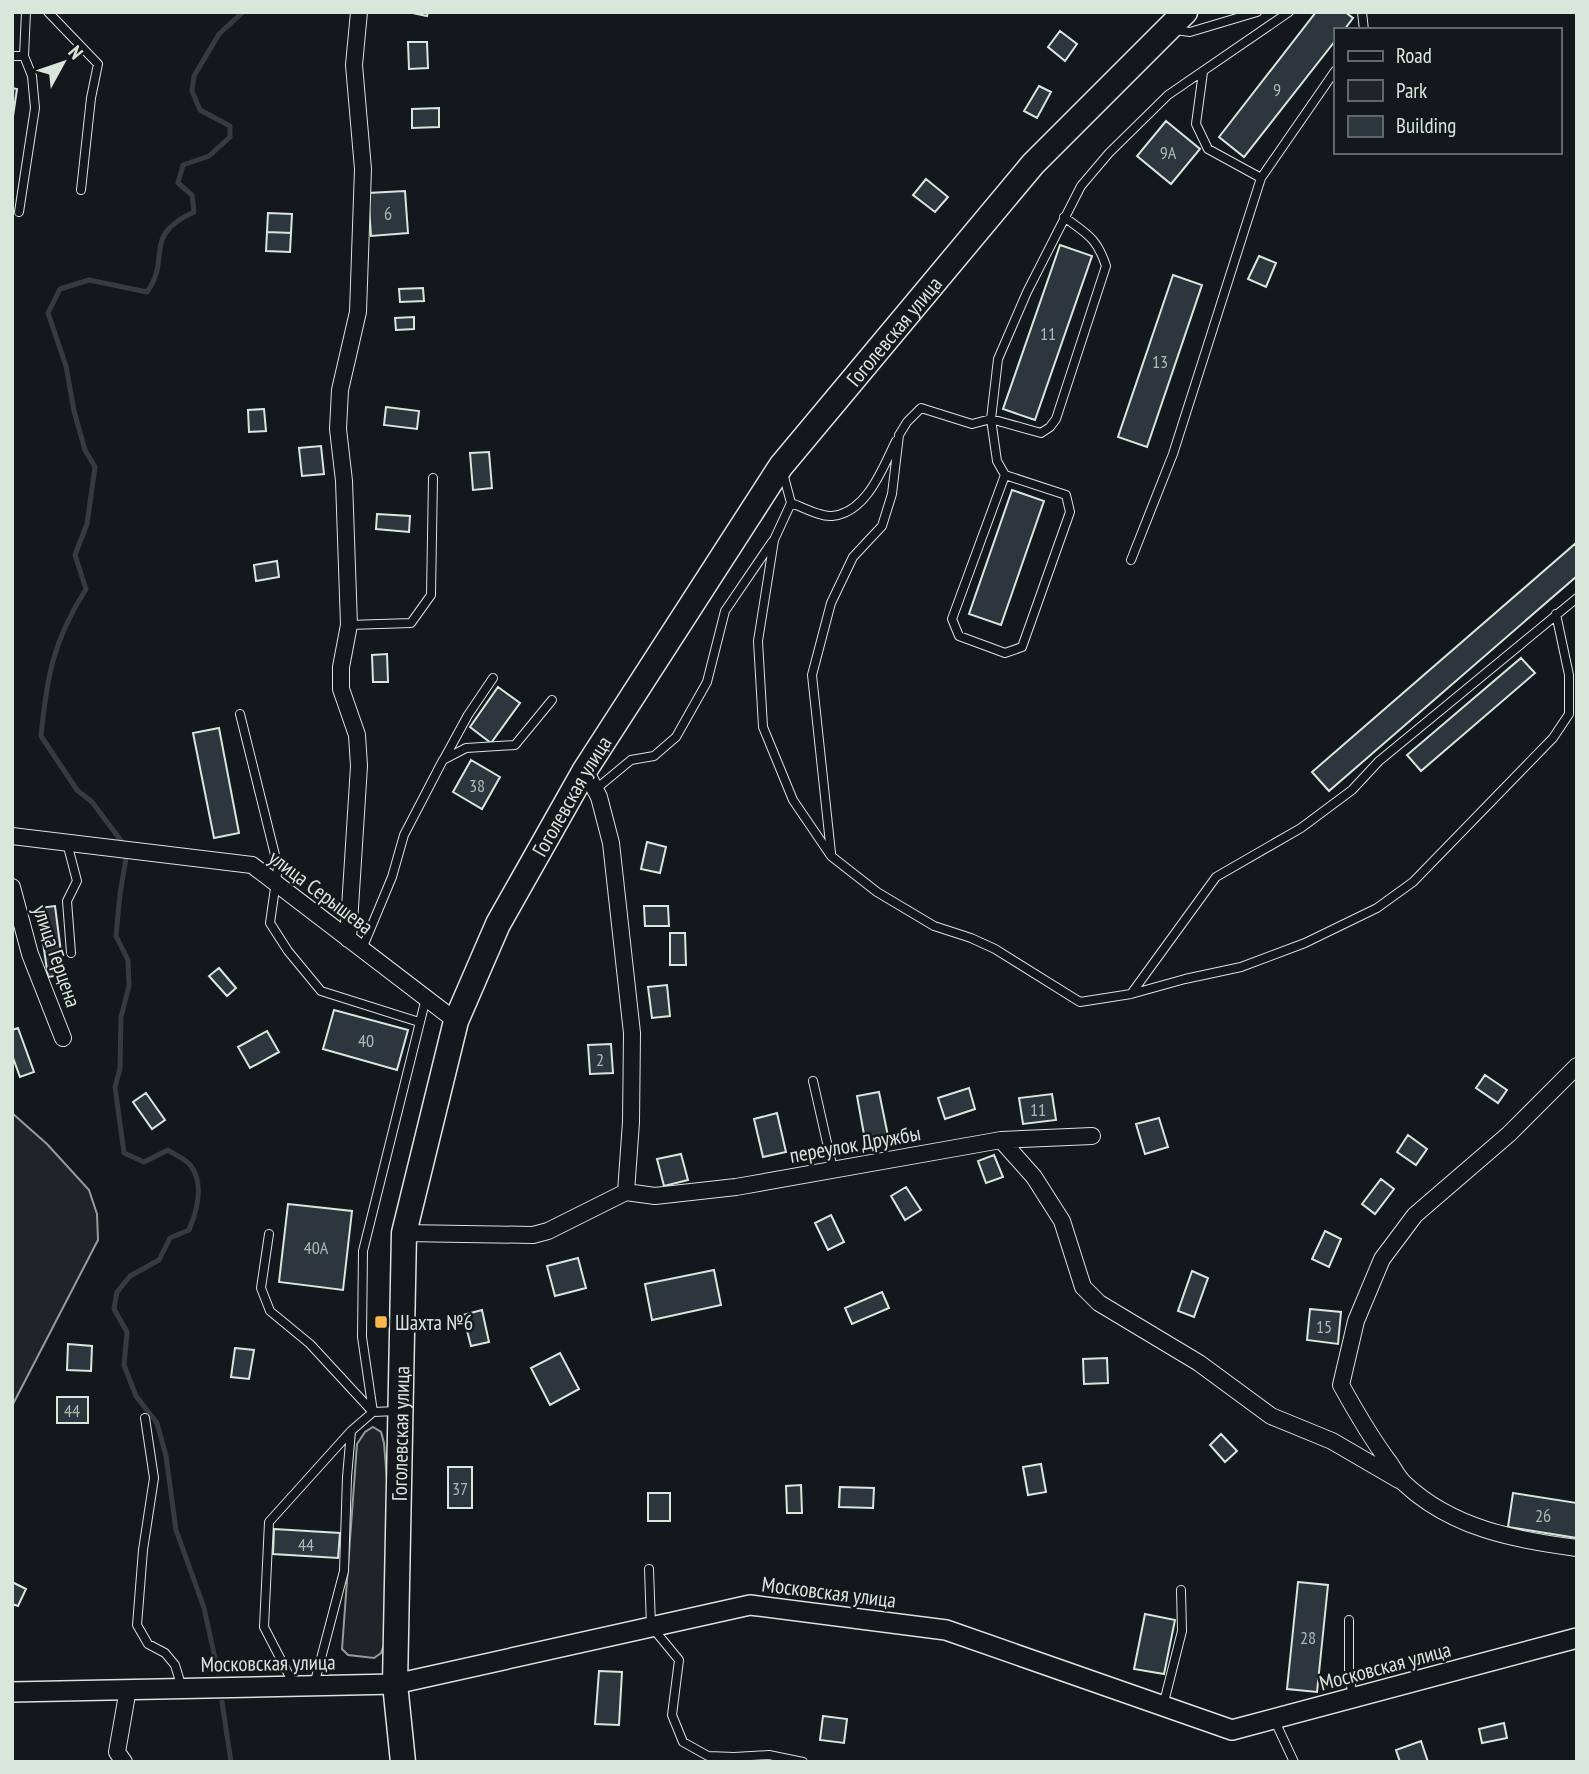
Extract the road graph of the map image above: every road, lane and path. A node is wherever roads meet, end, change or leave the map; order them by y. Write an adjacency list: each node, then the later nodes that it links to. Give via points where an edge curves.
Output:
1 (26, 12): 8 (lane)
2 (48, 12): 12 (lane, via 98,64)
3 (359, 12): 25 (street, via 354,65 363,169 358,312 340,390 338,429)
4 (1257, 12): 6 (lane, via 1190,32 1177,32)
5 (1289, 12): 9 (lane)
6 (1177, 19): 17 (main road, Гоголевская улица, via 1033,164)
7 (12, 56): 8 (lane)
8 (24, 56): 13 (lane, via 32,76 34,108)
9 (1203, 72): 11 (lane, via 1196,124 1208,149); 14 (lane, via 1168,95 1109,153 1081,186)
10 (1334, 72): 11 (lane)
11 (1261, 178): 22 (lane, via 1173,454)
12 (81, 190)
13 (19, 212)
14 (1064, 218): 15 (lane, via 998,359); 15 (lane, via 1100,247 1106,266 1056,419 1041,433)
15 (990, 419): 16 (lane, via 972,424 921,408); 18 (lane, via 997,461)
16 (899, 435): 20 (lane, via 873,486 849,512 830,516); 33 (lane, via 892,494 882,526 853,557 831,603 812,675)
17 (781, 466): 20 (lane); 30 (main road, Гоголевская улица)
18 (1005, 475): 18 (lane, via 952,619 959,636 1005,653 1022,647 1070,512 1066,495)
19 (433, 478): 25 (lane, via 431,594 411,623)
20 (791, 503): 21 (lane)
21 (774, 540): 30 (lane, via 725,611 707,682 676,737 654,755); 33 (lane, via 758,641 763,727 793,800)
22 (1131, 560)
23 (1577, 598): 24 (lane)
24 (1556, 614): 39 (lane, via 1379,761 1352,790 1301,828 1216,877); 39 (lane, via 1569,675 1569,714 1553,738 1413,882 1377,908 1305,943 1241,967)
25 (349, 625): 36 (street, via 341,689 357,736 359,766)
26 (493, 678): 29 (lane)
27 (552, 700): 29 (lane, via 514,746 466,748)
28 (240, 714): 34 (lane, via 278,867)
29 (443, 760): 37 (lane, via 404,835)
30 (590, 779): 41 (main road, Гоголевская улица, via 498,924); 49 (street, via 611,844 632,1034)
31 (12, 836): 32 (street, улица Серышева)
32 (68, 843): 34 (street, улица Серышева, via 253,865); 38 (lane, via 78,881 67,901)
33 (831, 856): 39 (lane, via 877,892 934,926 995,949 1080,1002)
34 (275, 883): 36 (street, улица Серышева); 42 (lane, via 270,923 321,990)
35 (12, 887): 43 (street, улица Герцена, via 30,954)
36 (348, 939): 37 (street, улица Серышева)
37 (362, 949): 40 (street, улица Серышева)
38 (71, 953)
39 (1131, 994)
40 (426, 998): 41 (street, улица Серышева); 42 (lane)
41 (456, 1021): 50 (main road, Гоголевская улица)
42 (419, 1022): 53 (lane, via 363,1251 362,1337)
43 (63, 1038)
44 (1577, 1066): 56 (street, via 1509,1134 1415,1214 1382,1259 1356,1321 1341,1385)
45 (813, 1081): 48 (lane)
46 (1092, 1136): 47 (street, переулок Дружбы)
47 (1001, 1140): 48 (street, переулок Дружбы); 56 (street, via 1034,1177 1062,1221 1083,1287 1099,1303 1199,1363 1271,1416 1332,1441)
48 (833, 1169): 49 (street, переулок Дружбы, via 655,1196)
49 (626, 1192): 50 (street, via 533,1235)
50 (404, 1233): 52 (main road, Гоголевская улица)
51 (269, 1234): 53 (lane, via 261,1288 270,1311 310,1344)
52 (400, 1411): 53 (lane); 63 (main road, Гоголевская улица)
53 (373, 1412): 55 (lane)
54 (145, 1418): 66 (lane, via 154,1478 137,1625 148,1644 175,1665)
55 (351, 1431): 64 (lane, via 269,1522 264,1627); 65 (lane, via 344,1571)
56 (1404, 1483): 57 (street, via 1442,1510 1492,1533)
57 (1577, 1548)
58 (649, 1569): 61 (lane)
59 (1181, 1590): 70 (lane, via 1182,1631)
60 (1349, 1620): 69 (lane)
61 (651, 1626): 63 (street, Московская улица); 70 (street, Московская улица, via 750,1605 946,1630); 74 (lane, via 679,1660 672,1715 683,1742 708,1756 769,1755)
62 (1577, 1637): 69 (street, Московская улица)
63 (395, 1684): 65 (street, Московская улица); 73 (main road, Гоголевская улица)
64 (294, 1685): 65 (street, Московская улица); 66 (street, Московская улица)
65 (314, 1685)
66 (182, 1688): 67 (street, Московская улица)
67 (128, 1689): 68 (street, Московская улица); 72 (street)
68 (12, 1692)
69 (1353, 1698): 71 (street, Московская улица)
70 (1163, 1706): 71 (street, Московская улица, via 1232,1730)
71 (1274, 1719): 75 (lane)
72 (118, 1759)
73 (403, 1762)
74 (803, 1762)
75 (1294, 1762)

